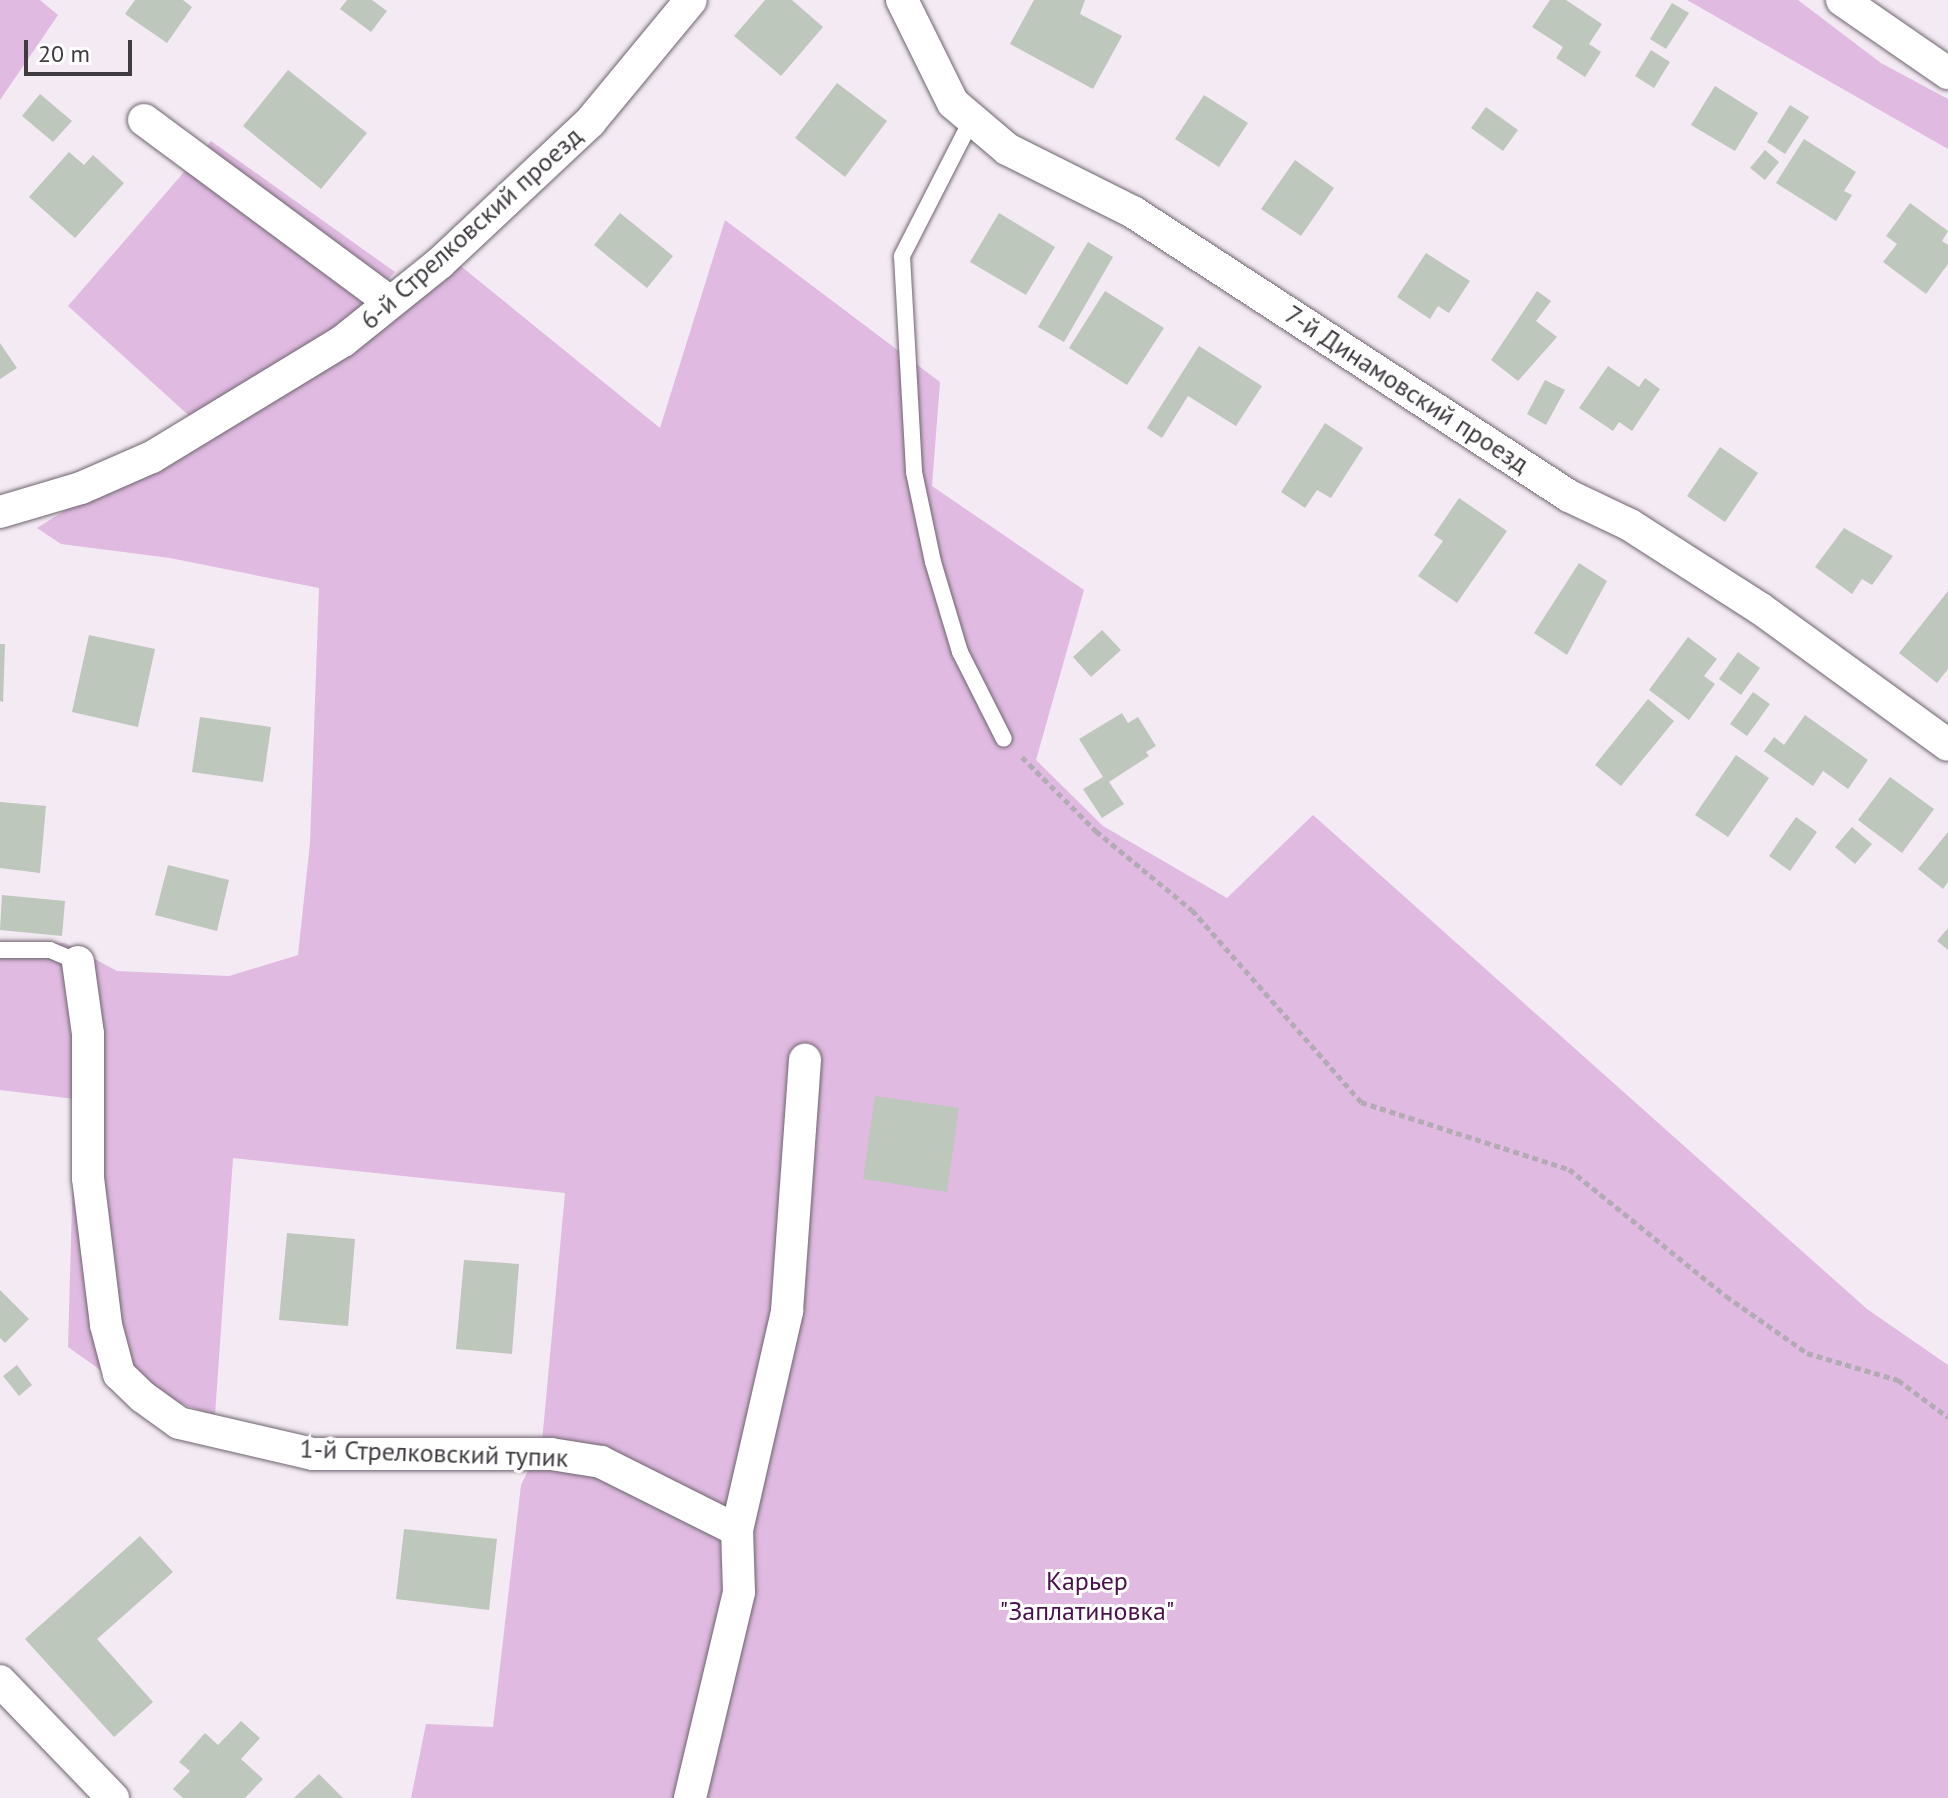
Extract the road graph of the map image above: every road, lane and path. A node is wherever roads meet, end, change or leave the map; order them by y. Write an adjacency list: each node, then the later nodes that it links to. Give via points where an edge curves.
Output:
1 (691, 0): 7 (street, 6-й Стрелковский проезд, via 590,122 440,263)
2 (1842, 0): 4 (street)
3 (907, 2): 6 (street, 7-й Динамовский проезд, via 935,74)
4 (1948, 73)
5 (144, 120): 7 (street)
6 (971, 121): 9 (lane, via 902,256 914,472 933,562 960,652); 10 (street, 7-й Динамовский проезд, via 1007,149 1133,212 1569,496 1630,525 1761,609)
7 (390, 302): 8 (street, 6-й Стрелковский проезд, via 270,389 152,457 53,498)
8 (0, 512)
9 (1004, 739): 14 (path, via 1096,831 1192,910 1361,1102 1569,1169 1726,1296 1807,1353 1898,1380)
10 (1948, 745)
11 (0, 950): 12 (lane, via 50,950)
12 (78, 962): 15 (street, 1-й Стрелковский тупик, via 88,1034 88,1178 106,1325 119,1374 143,1397 179,1423 313,1454 551,1454 601,1462)
13 (805, 1060): 15 (street, via 787,1311)
14 (1948, 1417)
15 (737, 1530): 18 (street, via 739,1592)
16 (0, 1681): 17 (street)
17 (113, 1798)
18 (690, 1798)

